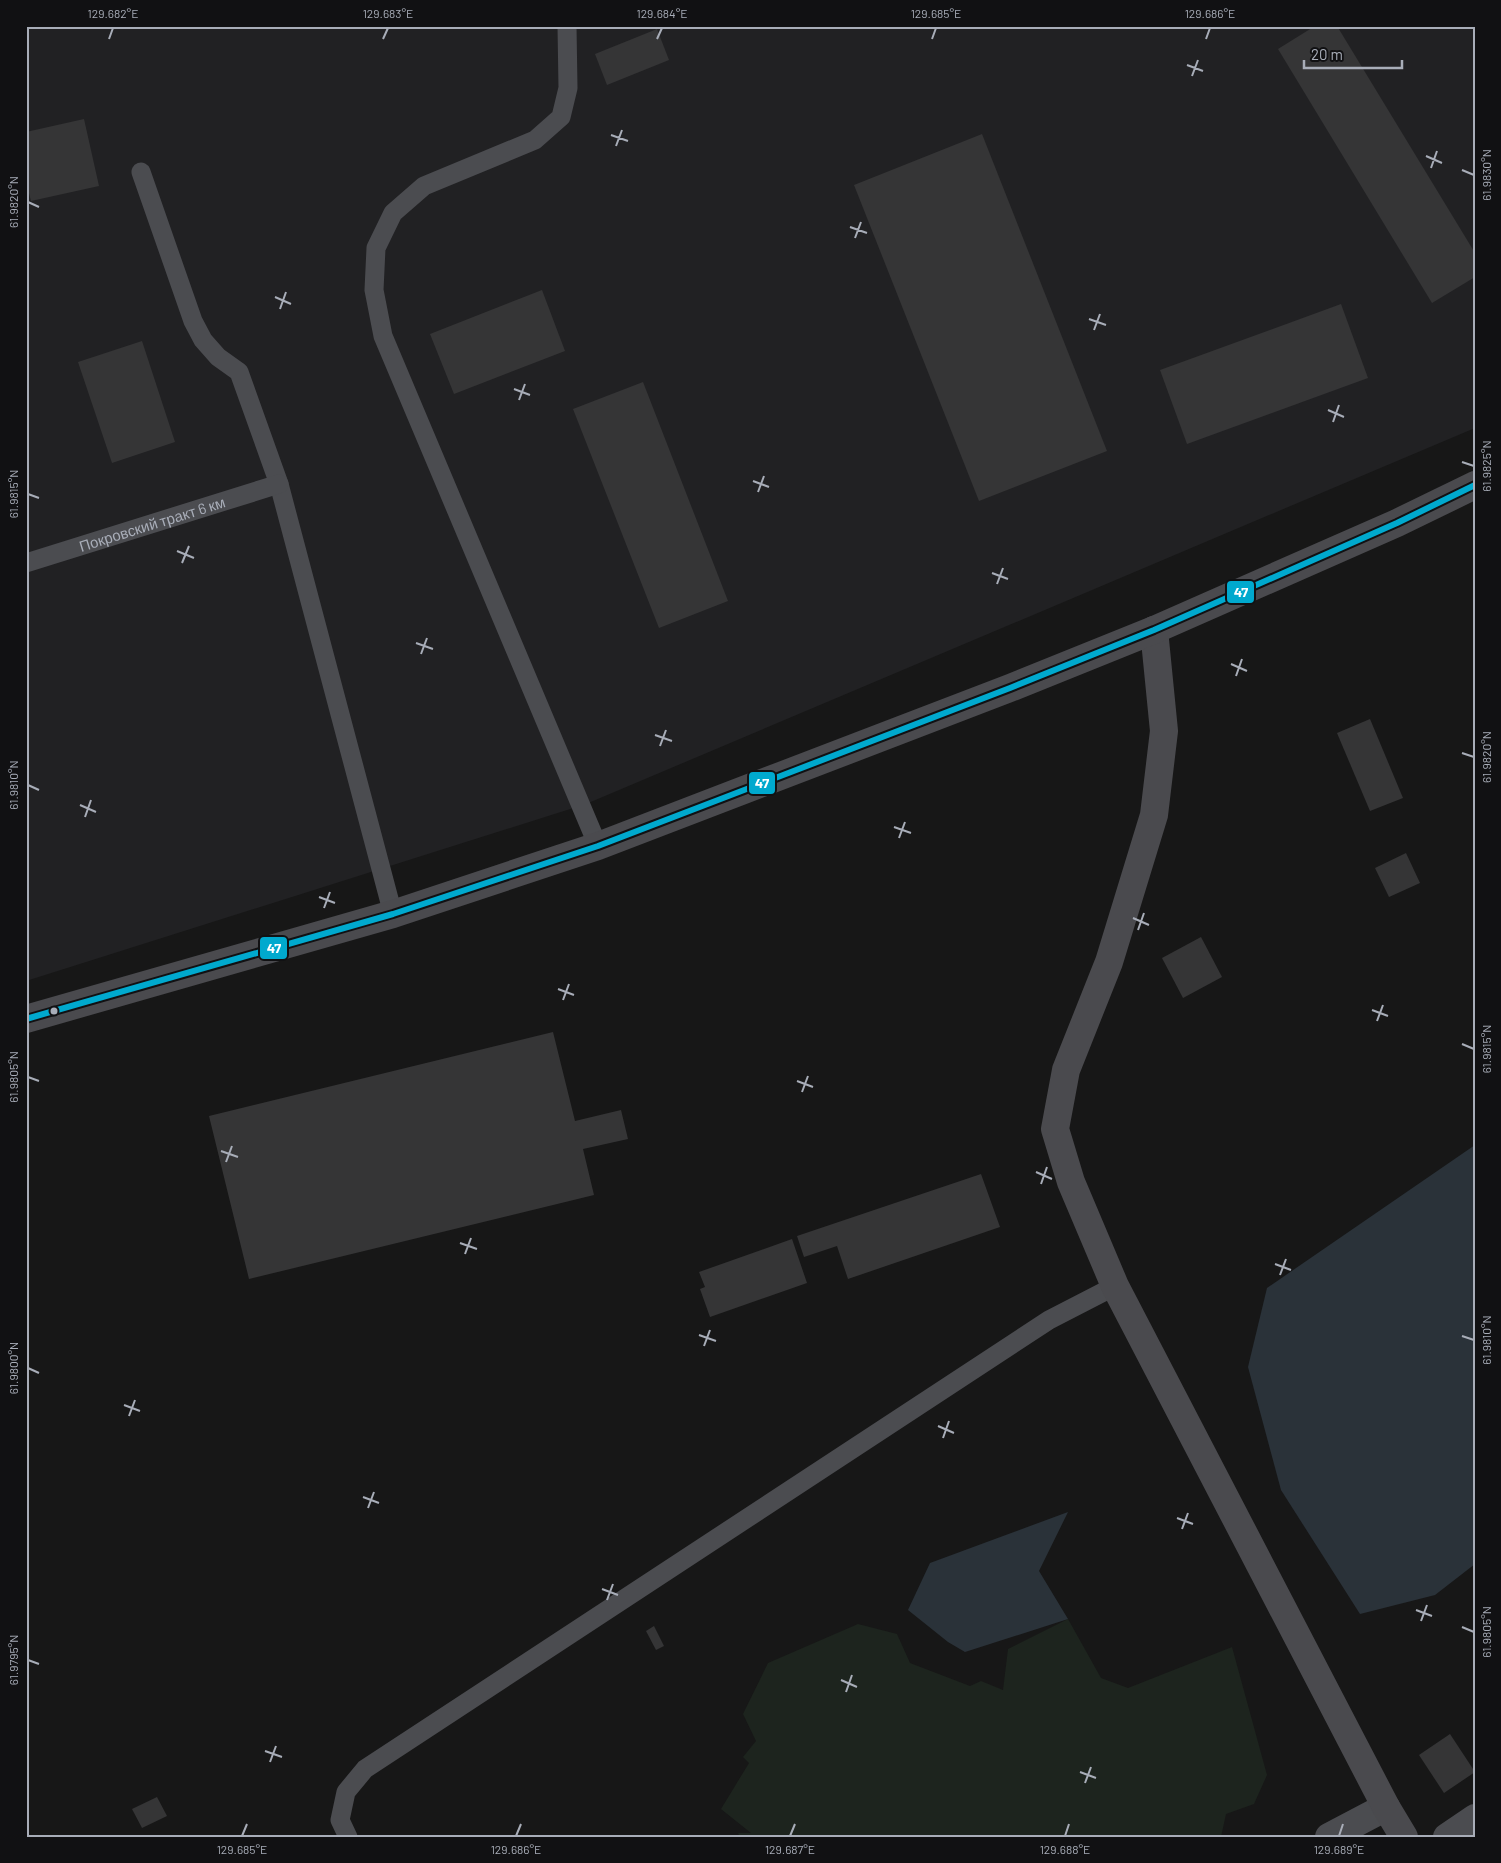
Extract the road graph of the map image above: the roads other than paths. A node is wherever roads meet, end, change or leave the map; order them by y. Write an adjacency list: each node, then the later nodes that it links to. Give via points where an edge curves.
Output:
1 (567, 26): 7 (lane, via 568,88 561,117 535,140 424,186 393,213 376,248 374,290 383,336)
2 (141, 172): 3 (lane, via 193,321 203,340 218,357 239,372)
3 (279, 484): 5 (lane, Покровский тракт 6 км); 8 (lane)
4 (1475, 486): 6 (main road)
5 (26, 563)
6 (1154, 630): 7 (main road); 10 (main road, via 1164,731 1154,815 1109,962 1066,1070 1055,1128 1071,1182)
7 (598, 846): 8 (main road)
8 (393, 914): 9 (main road)
9 (26, 1019)
10 (1115, 1286): 11 (main road); 13 (lane, via 1049,1320 365,1769 346,1792 340,1820)
11 (1386, 1807): 14 (street); 15 (main road)
12 (1475, 1818): 16 (street)
13 (348, 1837)
14 (1329, 1837)
15 (1404, 1837)
16 (1447, 1837)

